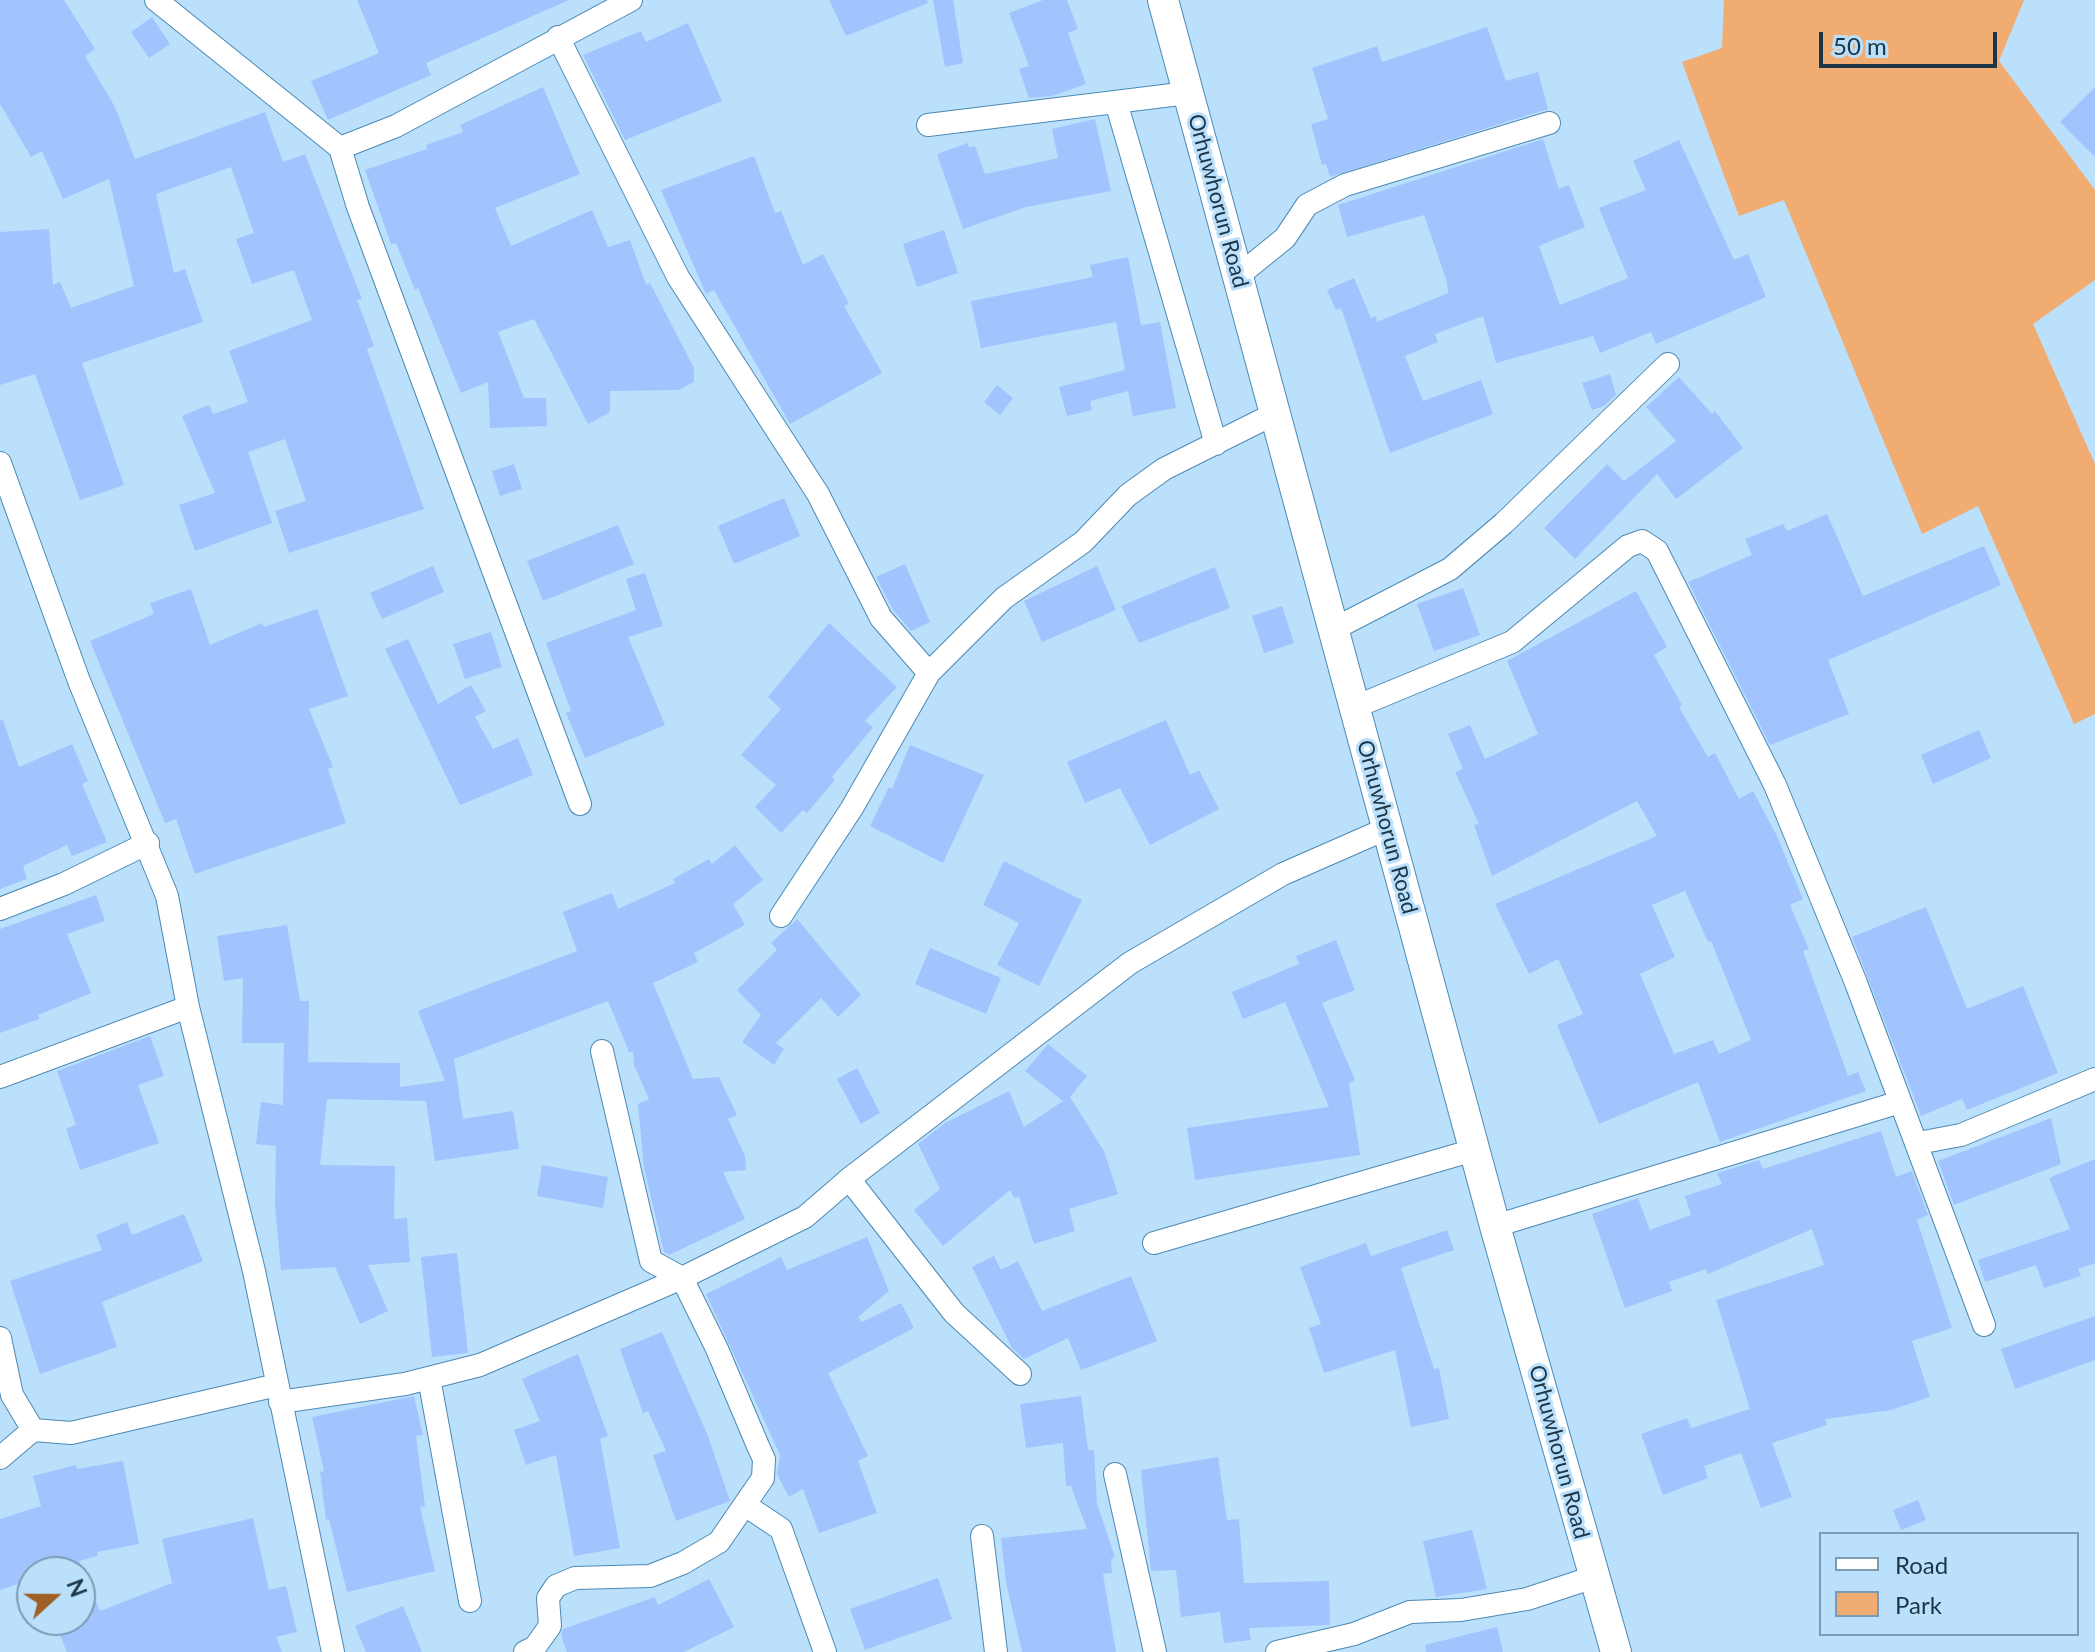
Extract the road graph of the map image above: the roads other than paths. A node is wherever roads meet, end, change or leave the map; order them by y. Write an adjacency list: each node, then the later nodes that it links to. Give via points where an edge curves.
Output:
1 (156, 0): 9 (street)
2 (631, 0): 4 (street)
3 (1163, 0): 5 (street, Orhuwhorun Road)
4 (558, 37): 9 (street, via 396,126); 16 (street, via 678,277 818,494 881,618)
5 (1188, 93): 6 (street); 10 (street, Orhuwhorun Road)
6 (1116, 102): 8 (street); 13 (street)
7 (1549, 123): 10 (street, via 1345,185 1307,205 1285,238)
8 (928, 125)
9 (340, 148): 18 (street)
10 (1238, 276): 12 (street, Orhuwhorun Road)
11 (1668, 364): 15 (street, via 1450,569)
12 (1276, 413): 13 (street); 15 (street, Orhuwhorun Road)
13 (1216, 444): 16 (street, via 1164,469 1128,495 1083,542 1004,598)
14 (0, 463): 20 (street, via 79,681)
15 (1334, 629): 17 (street, Orhuwhorun Road)
16 (929, 673): 22 (street, via 852,808)
17 (1355, 707): 19 (street, Orhuwhorun Road); 27 (street, via 1512,642 1628,546 1642,541 1657,551 1775,785)
18 (580, 804)
19 (1388, 828): 29 (street, Orhuwhorun Road); 30 (street, via 1283,874 1130,963)
20 (148, 843): 21 (street); 23 (street, via 167,896)
21 (0, 909)
22 (781, 916)
23 (188, 1007): 25 (street); 38 (street, via 254,1271)
24 (602, 1051): 33 (street, via 651,1261)
25 (0, 1077)
26 (2095, 1079): 28 (street, via 1961,1135)
27 (1900, 1102): 28 (street); 31 (street)
28 (1918, 1143): 34 (street)
29 (1474, 1150): 31 (street, Orhuwhorun Road); 32 (street)
30 (849, 1179): 33 (street, via 805,1217); 36 (street, via 954,1313)
31 (1495, 1226): 44 (street, Orhuwhorun Road)
32 (1154, 1243)
33 (682, 1278): 37 (street, via 480,1365); 42 (street, via 764,1459 763,1478)
34 (1984, 1325)
35 (0, 1338): 39 (street, via 12,1395)
36 (1020, 1374)
37 (429, 1378): 38 (street); 45 (street)
38 (278, 1394): 39 (street, via 71,1433); 46 (street)
39 (33, 1430): 40 (street)
40 (0, 1458)
41 (1115, 1474): 50 (street)
42 (745, 1505): 47 (street, via 719,1542 683,1563 650,1576 575,1578 556,1586 548,1598 550,1626); 48 (street, via 781,1529)
43 (982, 1536): 49 (street)
44 (1594, 1577): 51 (street, via 1527,1599 1410,1612 1354,1634); 52 (street, Orhuwhorun Road)
45 (470, 1601)
46 (333, 1652)
47 (525, 1652)
48 (825, 1652)
49 (996, 1652)
50 (1155, 1652)
51 (1277, 1652)
52 (1616, 1652)

